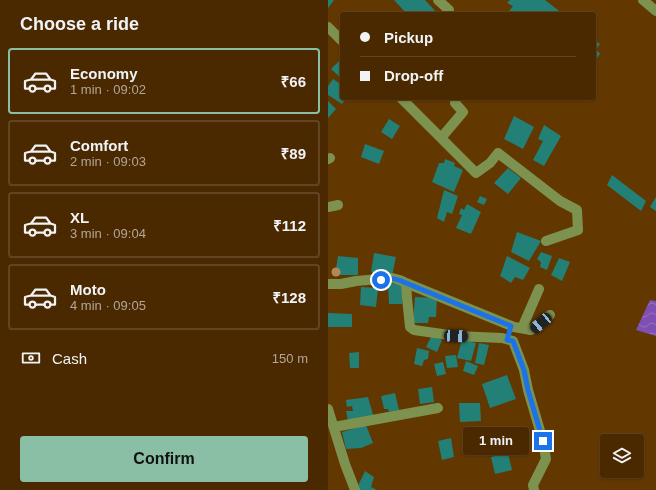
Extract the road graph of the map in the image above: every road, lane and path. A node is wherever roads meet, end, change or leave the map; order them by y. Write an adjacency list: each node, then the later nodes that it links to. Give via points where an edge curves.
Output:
1 (438, 0): 3 (street)
2 (643, 0): 4 (street)
3 (449, 10)
4 (656, 11)
5 (328, 27): 6 (street)
6 (340, 39)
7 (403, 100): 9 (street)
8 (455, 103): 9 (street, via 463,112)
9 (442, 138): 10 (street, via 476,174 498,153 560,201 577,210 578,230)
10 (546, 241)
11 (406, 283): 12 (street, via 392,278); 15 (street); 17 (street, via 410,327 414,330)
12 (328, 284)
13 (539, 289): 16 (street)
14 (550, 315): 16 (street, via 532,330)
15 (511, 326): 16 (street); 17 (street)
16 (522, 328)
17 (507, 340): 22 (street, via 513,341 524,370 543,441 546,459 533,485)
18 (438, 408): 20 (street)
19 (328, 409): 20 (street)
20 (334, 427): 21 (street)
21 (355, 490)
22 (534, 490)

